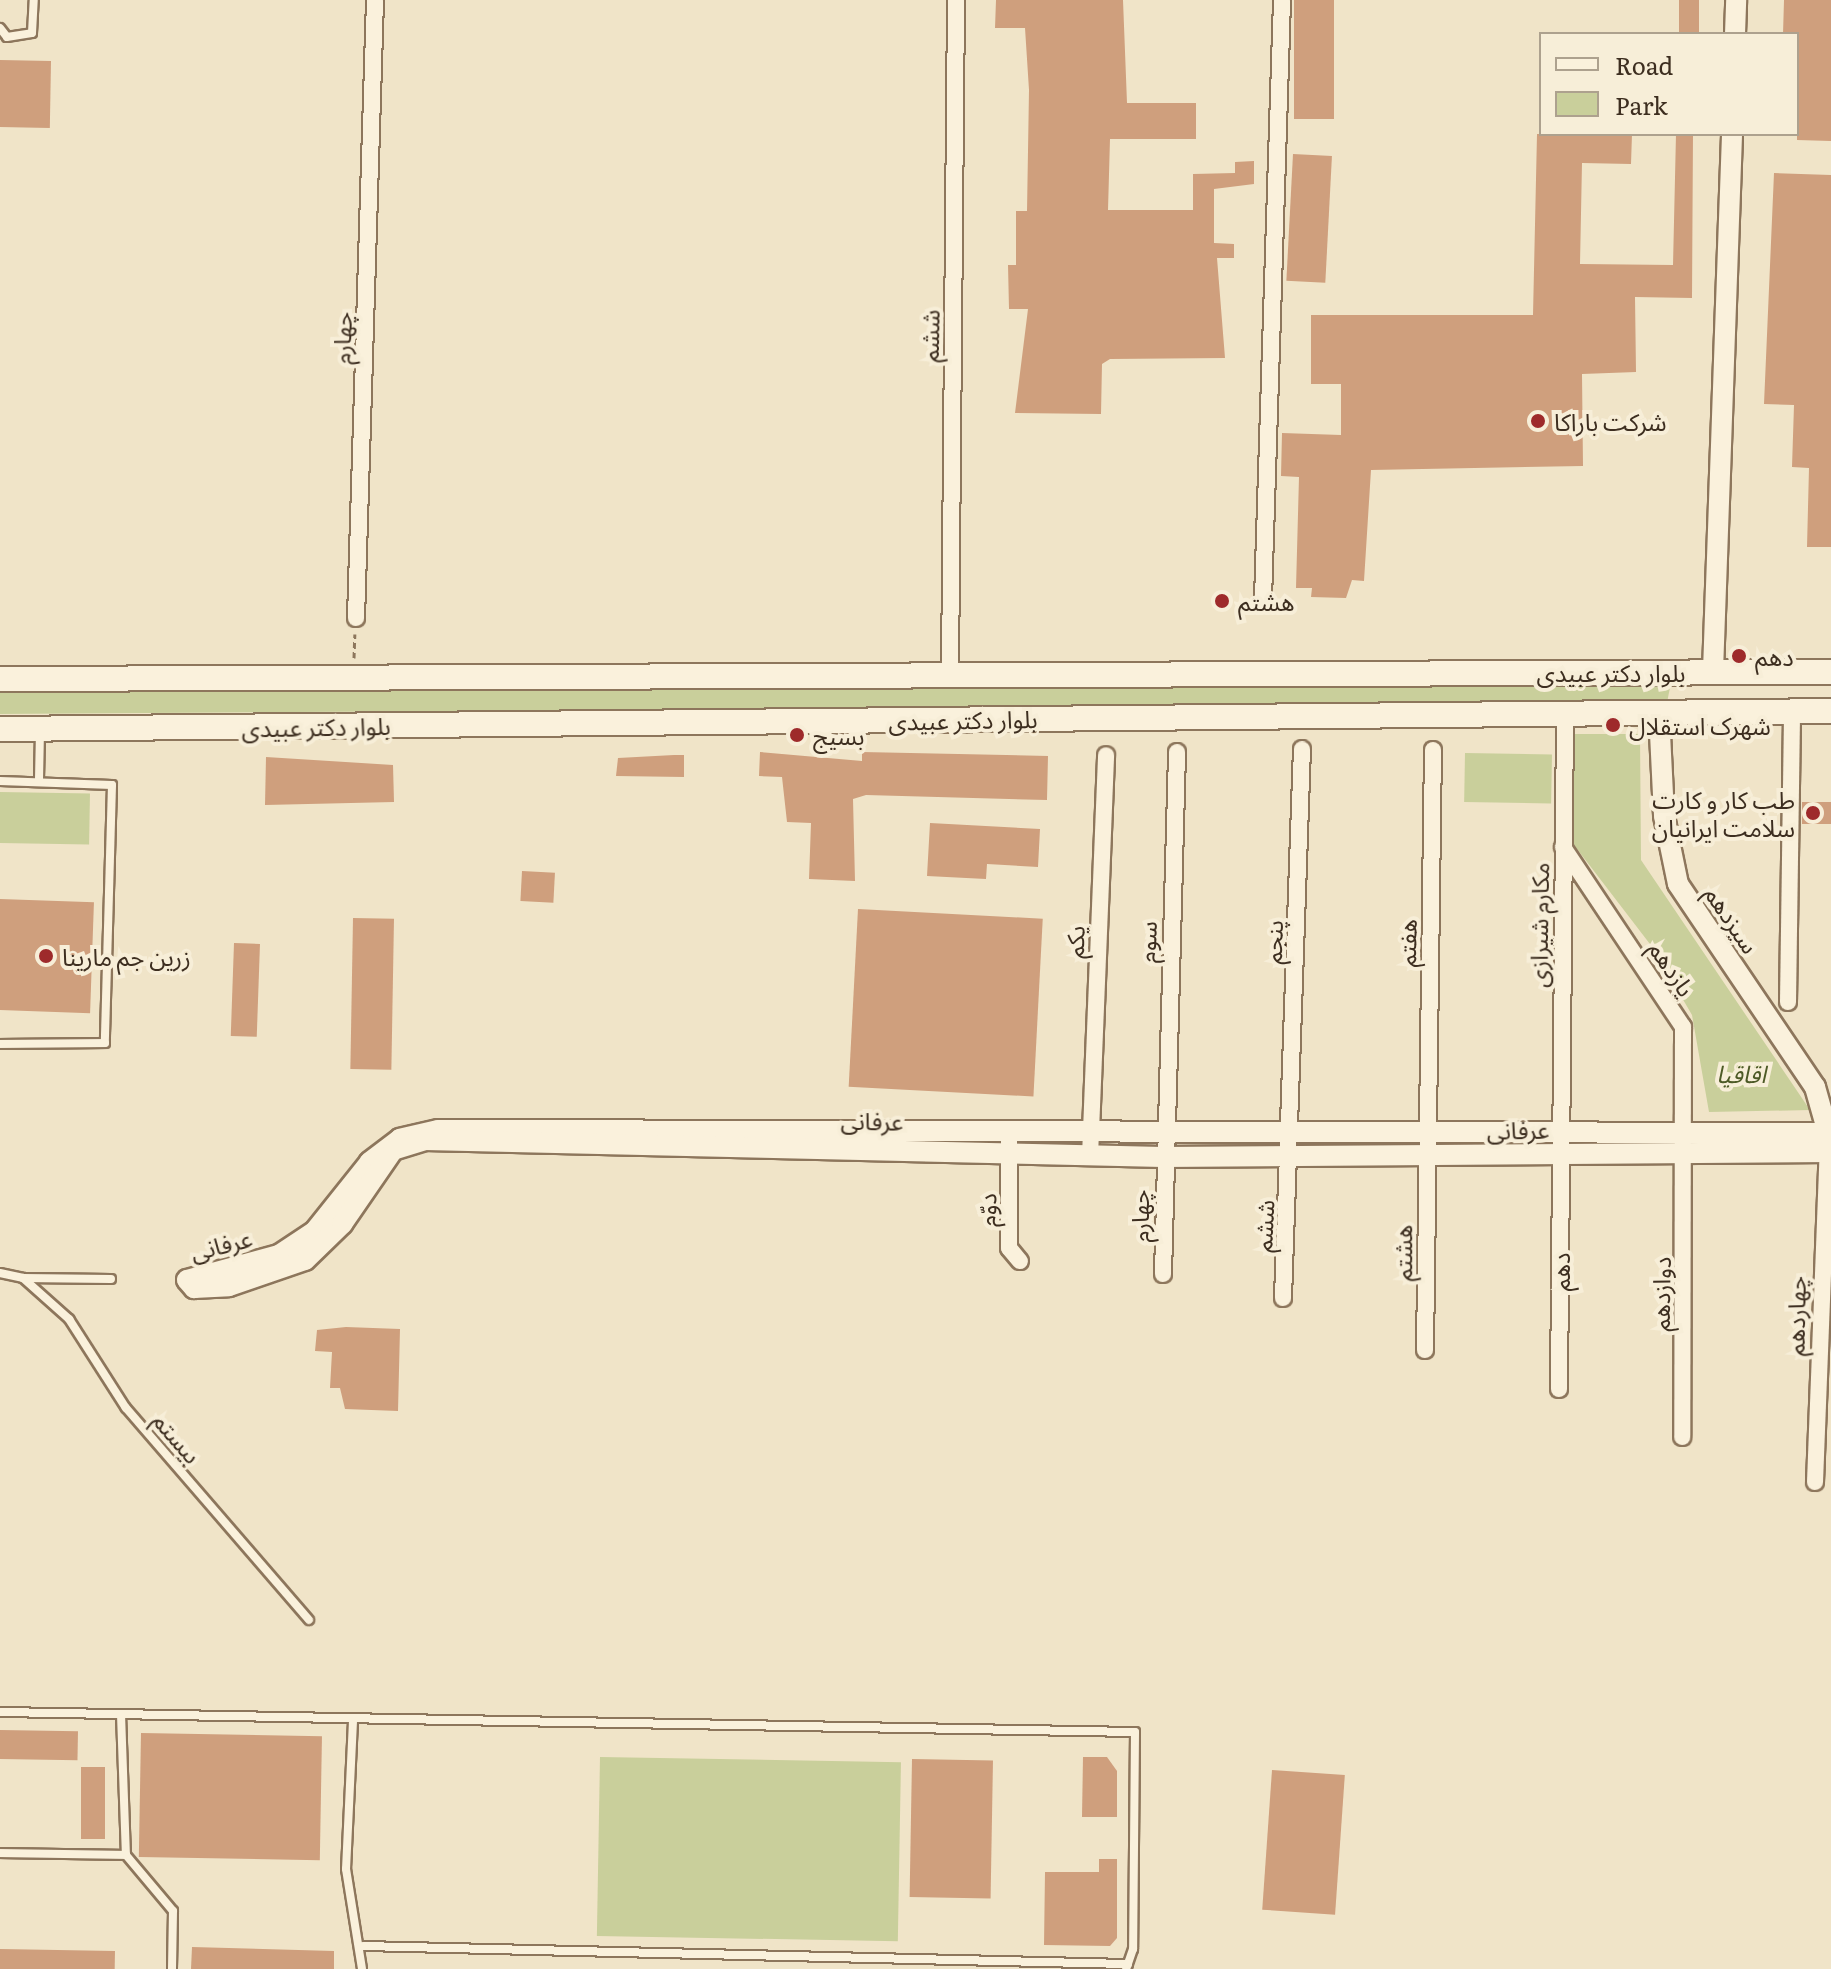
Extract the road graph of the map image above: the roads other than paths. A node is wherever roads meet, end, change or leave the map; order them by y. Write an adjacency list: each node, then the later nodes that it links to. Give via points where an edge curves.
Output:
1 (34, 0): 6 (lane, via 32,33 7,37)
2 (375, 0): 10 (street, چهارم)
3 (956, 0): 13 (street, ششم)
4 (1282, 0): 9 (street)
5 (1736, 0): 7 (street)
6 (0, 28)
7 (1735, 32)
8 (1732, 136): 11 (street)
9 (1263, 599)
10 (356, 618)
11 (1713, 671): 12 (main road, بلوار دکتر عبیدی); 13 (main road, بلوار دکتر عبیدی); 16 (main road)
12 (1831, 672)
13 (950, 673): 14 (main road, بلوار دکتر عبیدی)
14 (0, 679)
15 (1831, 711): 17 (main road, بلوار دکتر عبیدی)
16 (1711, 712): 17 (main road, بلوار دکتر عبیدی); 19 (main road, بلوار دکتر عبیدی)
17 (1792, 712): 29 (street)
18 (1565, 713): 19 (main road, بلوار دکتر عبیدی); 21 (main road, بلوار دکتر عبیدی); 28 (street, مکارم شیرازی)
19 (1659, 713): 34 (street, سیزدهم, via 1664,816 1678,884 1815,1087)
20 (0, 729): 21 (main road, بلوار دکتر عبیدی)
21 (40, 729): 26 (lane)
22 (1302, 749): 37 (street, پنجم)
23 (1433, 750): 38 (street, هفتم)
24 (1177, 752): 33 (street, سوم)
25 (1106, 755): 31 (street, یکم)
26 (39, 779): 27 (lane); 30 (lane, via 112,785 105,1043)
27 (0, 781)
28 (1563, 846): 35 (street, یازدهم, via 1683,1027); 36 (street, مکارم شیرازی)
29 (1788, 1002)
30 (0, 1044)
31 (1090, 1132): 32 (street, عرفانی); 33 (street, عرفانی); 40 (street, یکم)
32 (1009, 1133): 39 (street, دوّم); 39 (street, عرفانی, via 438,1130 400,1139 370,1162 315,1231 279,1255 187,1280 194,1288 229,1286 305,1260 342,1224 393,1150 425,1140 979,1148)
33 (1164, 1133): 37 (street, عرفانی); 41 (street, سوم)
34 (1829, 1143): 35 (street, عرفانی); 42 (street, چهاردهم)
35 (1686, 1144): 36 (street, عرفانی); 52 (street, دوازدهم)
36 (1560, 1145): 38 (street, عرفانی); 51 (street, دهم)
37 (1290, 1146): 38 (street, عرفانی); 41 (street, عرفانی); 49 (street, ششم)
38 (1426, 1146): 50 (street, هشتم)
39 (1010, 1155): 40 (street, عرفانی); 44 (street, دوّم, via 1009,1248)
40 (1090, 1156): 41 (street, عرفانی)
41 (1163, 1157): 45 (street, چهارم)
42 (1821, 1232): 43 (street); 53 (street, چهاردهم)
43 (1831, 1246)
44 (1020, 1261)
45 (1163, 1274)
46 (0, 1275): 47 (lane)
47 (23, 1278): 48 (lane); 54 (lane, بیستم, via 69,1319 126,1408)
48 (111, 1279)
49 (1283, 1298)
50 (1425, 1350)
51 (1559, 1389)
52 (1682, 1437)
53 (1815, 1482)
54 (309, 1620)
55 (0, 1712): 56 (lane)
56 (121, 1714): 57 (lane); 59 (lane)
57 (353, 1721): 60 (lane, via 346,1869); 61 (lane, via 1135,1732)
58 (0, 1853): 59 (lane)
59 (126, 1855): 62 (lane, via 173,1911)
60 (363, 1946): 61 (lane); 63 (lane)
61 (1127, 1967)
62 (172, 1969)
63 (362, 1969)

